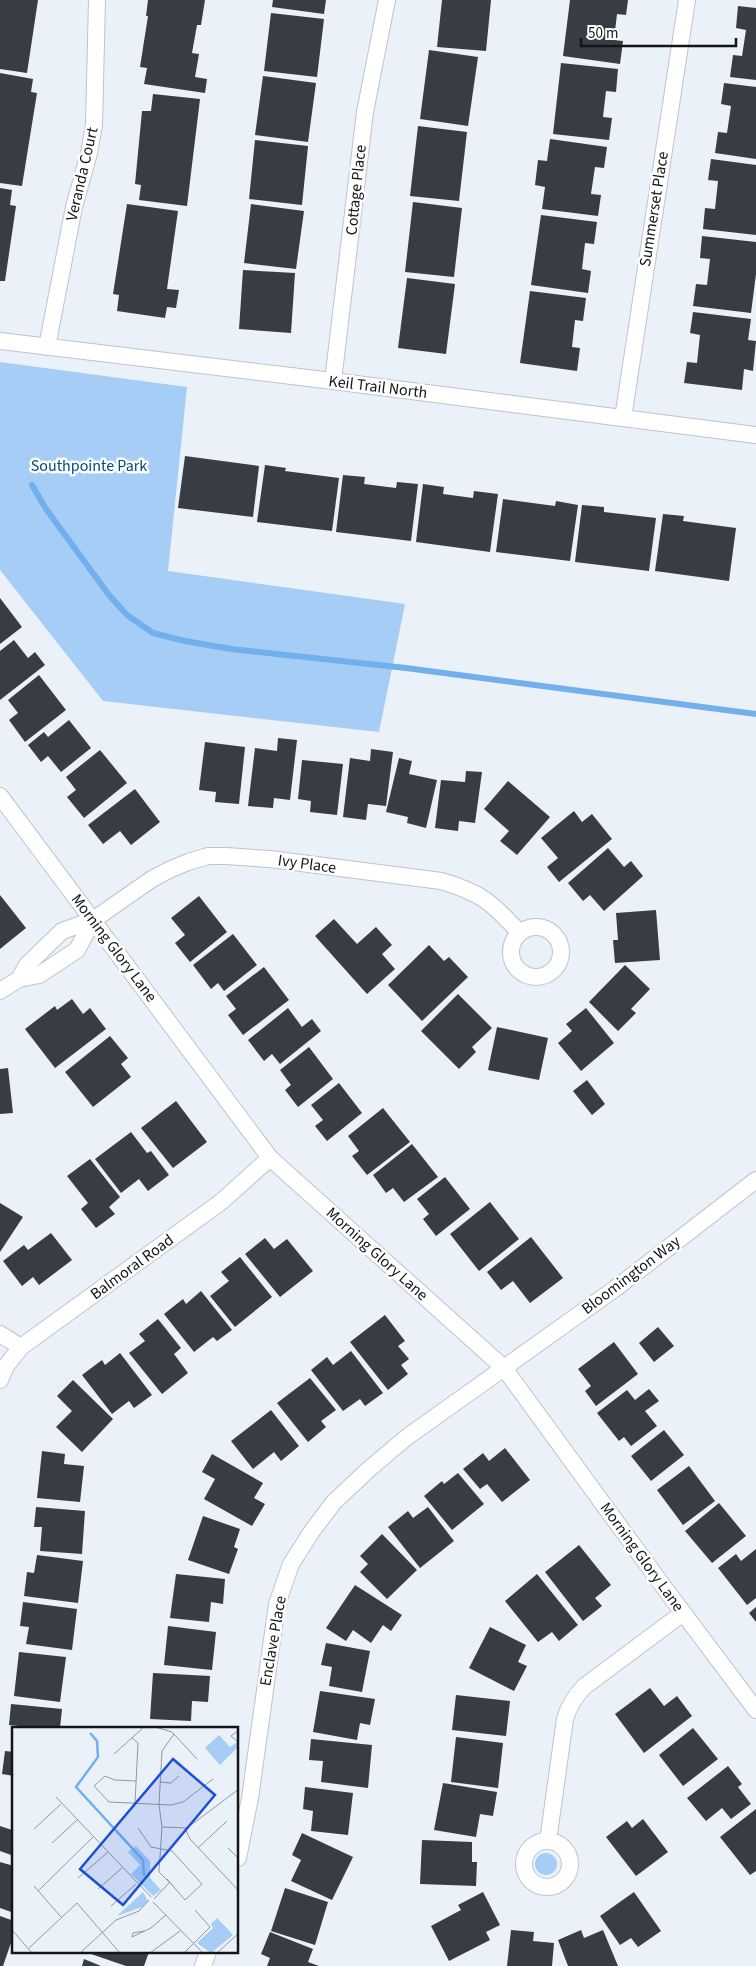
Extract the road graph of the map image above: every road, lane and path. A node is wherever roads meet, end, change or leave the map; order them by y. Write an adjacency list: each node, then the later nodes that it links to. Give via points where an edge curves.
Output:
1 (97, 0): 5 (street, Veranda Court, via 94,125 90,153 74,207)
2 (387, 0): 6 (street, Cottage Place, via 365,112)
3 (688, 0): 7 (street, Summerset Place)
4 (0, 341): 5 (street, Keil Trail North)
5 (47, 347): 6 (street, Keil Trail North)
6 (334, 381): 7 (street, Keil Trail North)
7 (622, 418): 8 (street, Keil Trail North)
8 (756, 435)
9 (0, 796): 10 (street, Morning Glory Lane)
10 (93, 920): 11 (street, Ivy Place, via 169,870 208,856 226,856 441,881 487,899); 12 (street, via 62,931 27,965); 12 (street, via 77,950 39,976); 14 (street, Morning Glory Lane)
11 (519, 932)
12 (19, 979): 13 (street)
13 (0, 990)
14 (270, 1158): 17 (street, Balmoral Road, via 221,1202); 18 (street, Morning Glory Lane)
15 (756, 1180): 18 (street, Bloomington Way, via 616,1288)
16 (0, 1334): 17 (street)
17 (21, 1347): 19 (street, Balmoral Road)
18 (504, 1368): 20 (street, Morning Glory Lane); 23 (street, Enclave Place, via 407,1437 368,1470 334,1502 291,1564 277,1604 270,1643 246,1827)
19 (0, 1380)
20 (683, 1613): 21 (street, Morning Glory Lane); 22 (street, via 585,1686 572,1701 565,1718)
21 (756, 1710)
22 (548, 1841)
23 (239, 1854)
24 (207, 1954): 25 (street)
25 (203, 1966)

